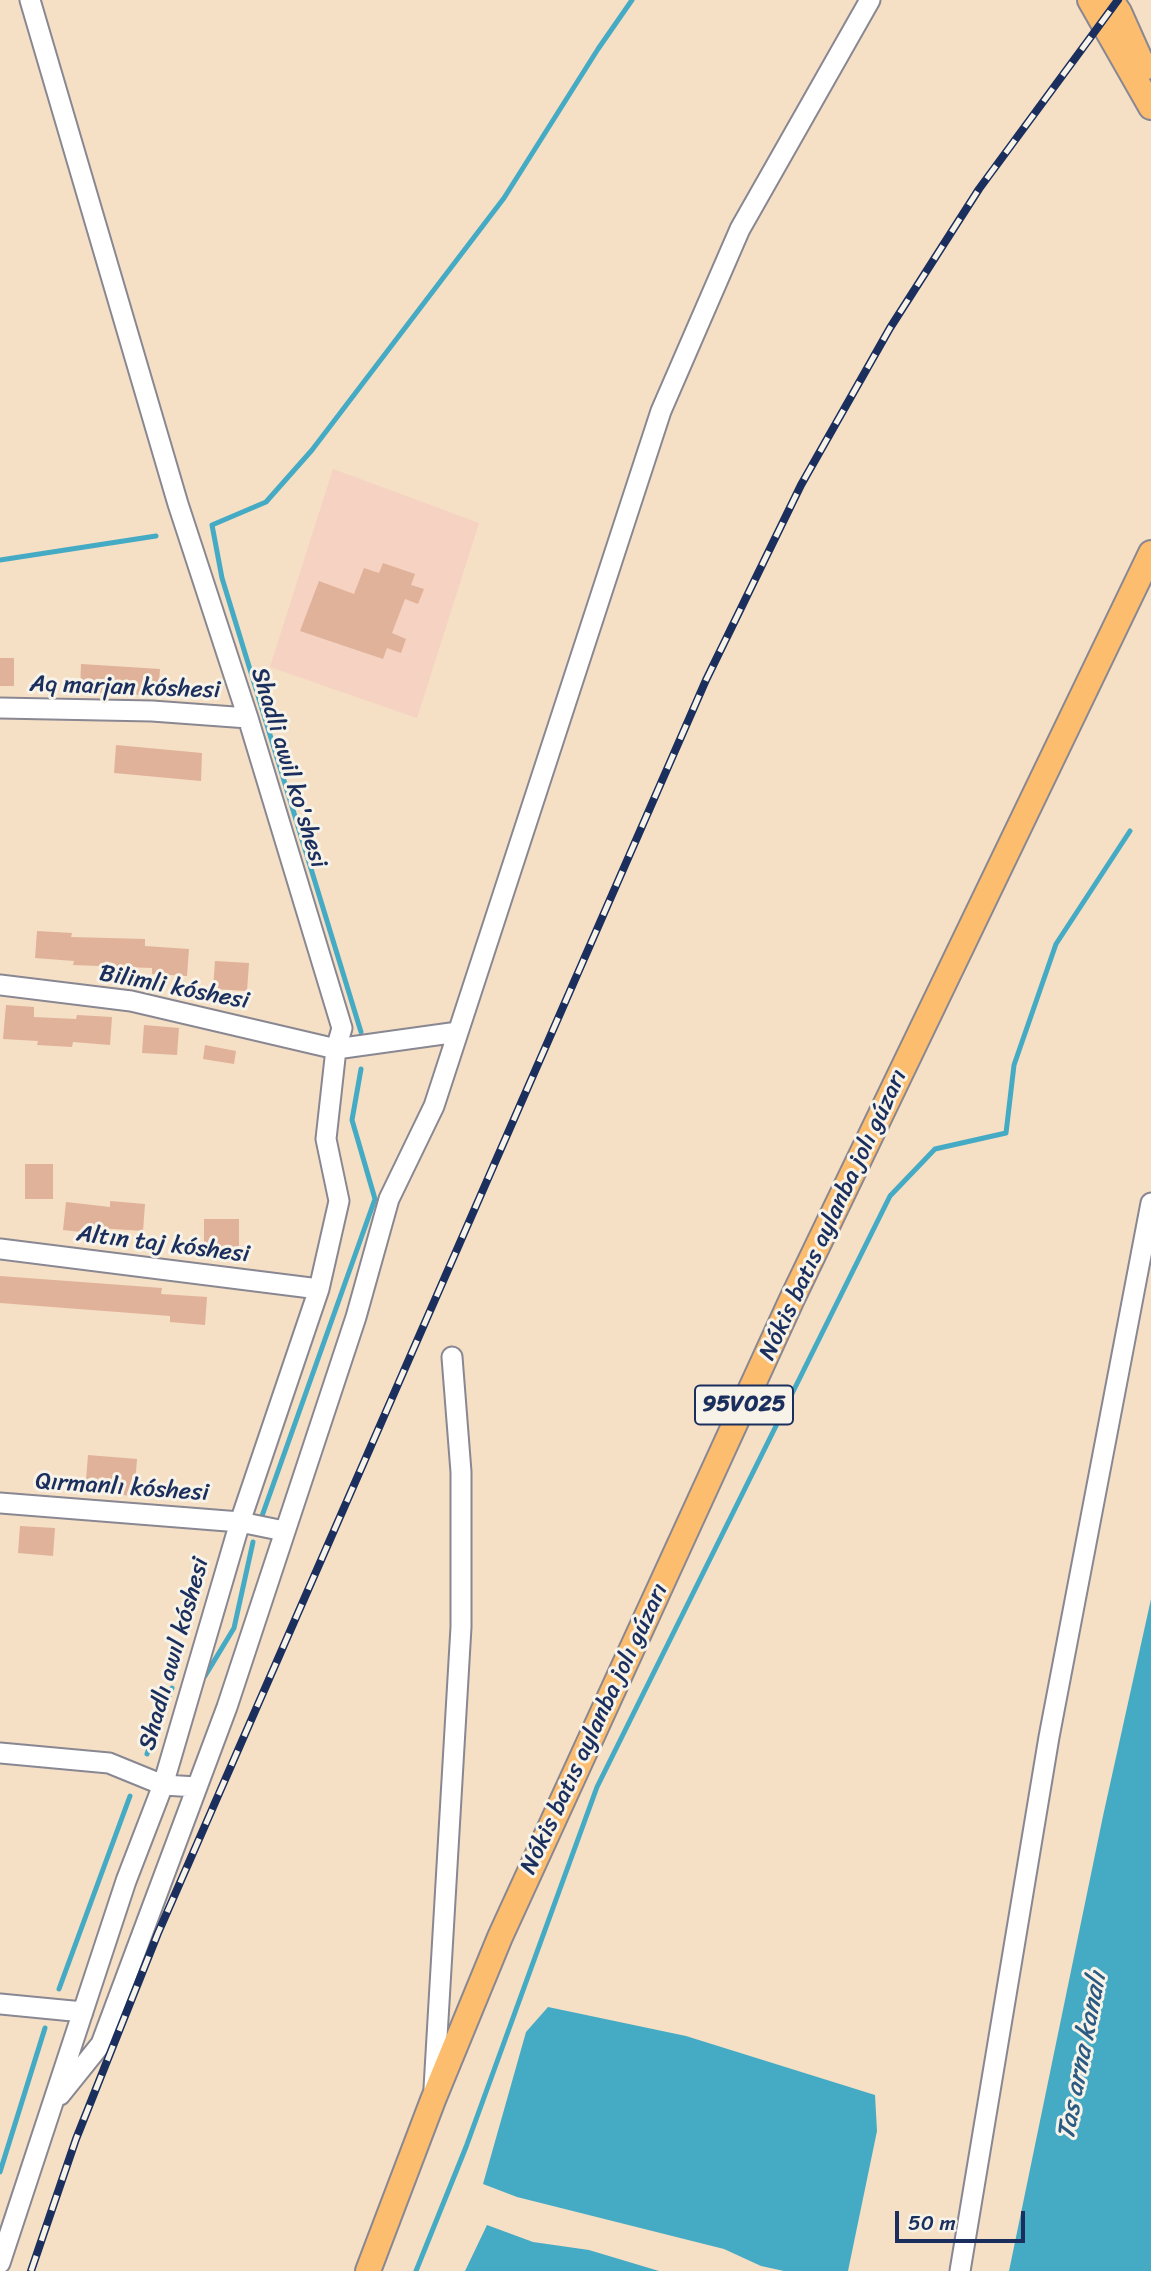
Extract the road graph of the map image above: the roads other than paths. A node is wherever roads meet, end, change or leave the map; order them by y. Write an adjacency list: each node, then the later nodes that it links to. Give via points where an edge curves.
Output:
1 (30, 0): 9 (street, Shadli awil ko'shesi, via 178,504)
2 (870, 0): 11 (street, via 740,229 660,411)
3 (1090, 0): 6 (main road)
4 (1111, 0): 5 (main road)
5 (1148, 78)
6 (1151, 107)
7 (1151, 553): 25 (main road, Nókis batıs aylanba jolı gúzarı / 95V025, via 792,1299 500,1937)
8 (0, 708): 9 (street, Aq marjan kóshesi, via 152,711)
9 (248, 719): 12 (street, Shadli awil ko'shesi, via 342,1028)
10 (0, 985): 12 (street, Bilimli kóshesi, via 131,1001)
11 (458, 1032): 12 (street); 19 (street, via 434,1106 389,1199 356,1317)
12 (336, 1049): 15 (street, Shadlı awıl kóshesi, via 326,1139 339,1201)
13 (1151, 1203): 29 (street, via 1049,1737)
14 (0, 1249): 15 (street, Altın taj kóshesi)
15 (319, 1289): 18 (street, Shadlı awıl kóshesi)
16 (452, 1357): 25 (street, via 461,1472 460,1627)
17 (0, 1503): 18 (street, Qırmanlı kóshesi)
18 (240, 1522): 19 (street, Qırmanlı kóshesi); 21 (street, Shadlı awıl kóshesi)
19 (284, 1531): 22 (street)
20 (0, 1753): 21 (street, via 109,1763)
21 (163, 1785): 22 (street); 24 (street, Shadlı awıl kóshesi)
22 (197, 1787): 26 (street, via 101,2044)
23 (0, 2004): 24 (street)
24 (83, 2012): 26 (street, Shadlı awıl kóshesi)
25 (433, 2100): 28 (main road, Nókis batıs aylanba jolı gúzarı / 95V025)
26 (53, 2104): 27 (street, Shadlı awıl kóshesi)
27 (0, 2263)
28 (368, 2271)
29 (960, 2271)

